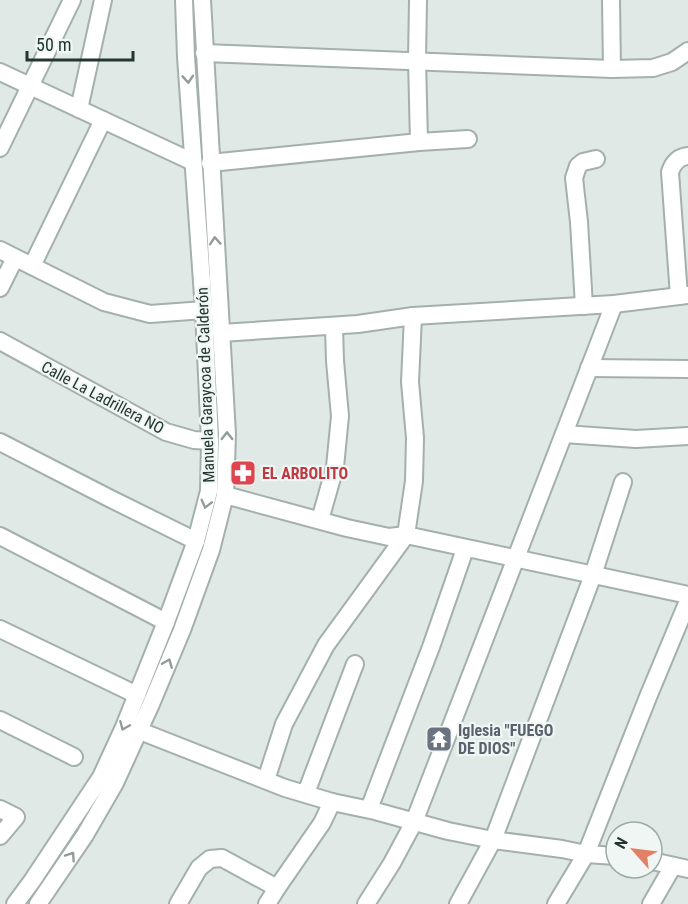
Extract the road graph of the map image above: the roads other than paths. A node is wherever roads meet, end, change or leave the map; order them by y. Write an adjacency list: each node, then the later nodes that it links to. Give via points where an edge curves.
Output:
1 (72, 0): 12 (street)
2 (103, 0): 13 (street)
3 (184, 0): 20 (street, Manuela Garaycoa de Calderón, one-way to 20)
4 (202, 0): 8 (street, Manuela Garaycoa de Calderón)
5 (418, 0): 9 (street)
6 (611, 0): 10 (street)
7 (688, 51): 10 (street, via 653,68)
8 (204, 53): 9 (street); 20 (street, Manuela Garaycoa de Calderón)
9 (417, 60): 10 (street); 16 (street)
10 (612, 69)
11 (0, 72): 12 (street)
12 (29, 86): 13 (street); 17 (street)
13 (79, 109): 14 (street)
14 (103, 120): 20 (street); 23 (street)
15 (468, 139): 16 (street)
16 (418, 142): 20 (street)
17 (0, 148)
18 (688, 156): 25 (street, via 675,161 670,172)
19 (596, 159): 27 (street, via 578,166 574,178)
20 (202, 163): 28 (street, Manuela Garaycoa de Calderón); 31 (street, Manuela Garaycoa de Calderón, one-way to 20)
21 (0, 250): 22 (street)
22 (15, 258): 23 (street); 24 (street)
23 (32, 266): 28 (street, via 104,302 150,314)
24 (0, 288)
25 (684, 296): 26 (street)
26 (614, 304): 27 (street); 33 (street)
27 (584, 306): 29 (street)
28 (204, 310): 37 (street, Manuela Garaycoa de Calderón)
29 (404, 317): 30 (street); 43 (street, via 415,438 414,481)
30 (334, 326): 31 (street); 41 (street, via 340,416 335,466)
31 (221, 333): 40 (street, Manuela Garaycoa de Calderón, one-way to 31, via 227,434)
32 (0, 341): 37 (street, Calle La Ladrillera NO, via 166,432)
33 (589, 368): 34 (street); 35 (street)
34 (688, 369)
35 (564, 434): 36 (street, via 636,439); 46 (street)
36 (688, 436)
37 (210, 441): 44 (street, Manuela Garaycoa de Calderón, one-way to 44, via 209,491)
38 (0, 442): 44 (street)
39 (623, 482): 47 (street)
40 (225, 495): 41 (street); 55 (street, Manuela Garaycoa de Calderón, one-way to 40, via 197,590)
41 (320, 520): 43 (street)
42 (0, 536): 50 (street)
43 (398, 536): 45 (street); 57 (street, via 326,645 284,724)
44 (196, 541): 50 (street, Manuela Garaycoa de Calderón)
45 (465, 549): 46 (street); 61 (street)
46 (515, 559): 47 (street); 62 (street)
47 (593, 575): 48 (street); 64 (street)
48 (688, 596)
49 (688, 601): 65 (street)
50 (166, 622): 53 (street, Manuela Garaycoa de Calderón)
51 (0, 629): 53 (street)
52 (355, 664): 58 (street)
53 (137, 695): 70 (street, Manuela Garaycoa de Calderón, one-way to 70, via 101,777)
54 (0, 720): 56 (street)
55 (140, 731): 57 (street); 71 (street, Manuela Garaycoa de Calderón, one-way to 55, via 96,817)
56 (74, 757)
57 (264, 779): 58 (street)
58 (306, 793): 59 (street)
59 (332, 802): 61 (street); 69 (street)
60 (0, 809): 63 (street, via 16,817)
61 (369, 809): 62 (street)
62 (414, 822): 64 (street); 74 (street)
63 (0, 837)
64 (493, 840): 65 (street); 75 (street)
65 (586, 854): 66 (street); 76 (street)
66 (604, 855)
67 (664, 864): 68 (street)
68 (680, 867): 77 (street)
69 (277, 888): 72 (street, via 222,858 210,859 199,868); 73 (street)
70 (15, 904)
71 (38, 904)
72 (178, 904)
73 (267, 904)
74 (366, 904)
75 (458, 904)
76 (556, 904)
77 (651, 904)

